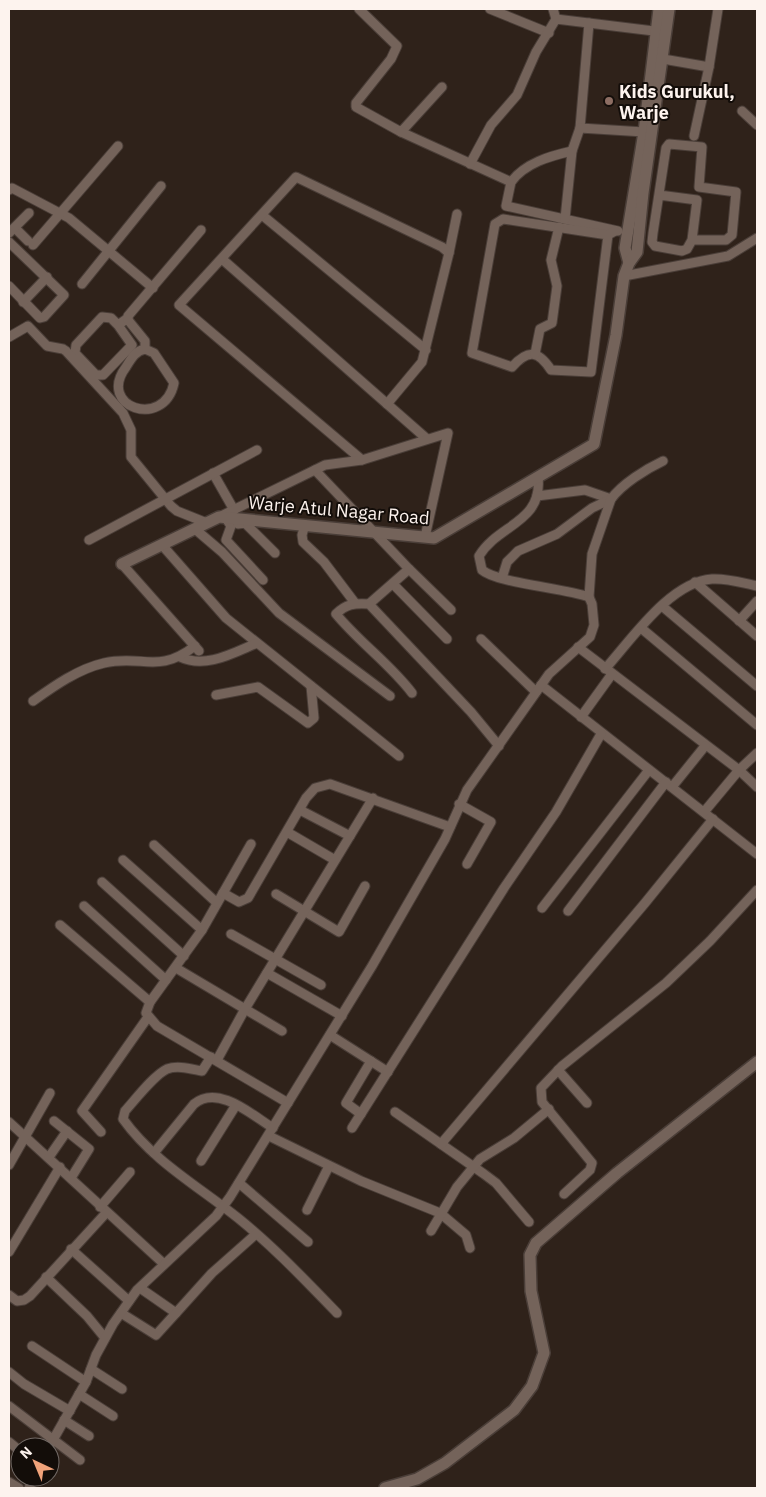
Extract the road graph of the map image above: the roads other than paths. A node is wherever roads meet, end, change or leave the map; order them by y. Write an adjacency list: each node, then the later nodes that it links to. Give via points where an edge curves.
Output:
1 (359, 9): 17 (street, via 396,46 391,59 356,107)
2 (490, 9): 10 (street)
3 (554, 9): 7 (street)
4 (658, 9): 9 (street)
5 (670, 9): 9 (street)
6 (718, 9): 12 (street)
7 (556, 19): 8 (street); 10 (street)
8 (589, 23): 9 (street); 16 (street)
9 (661, 32): 11 (street); 18 (street)
10 (549, 33): 22 (street, via 536,52 517,95 491,125)
11 (663, 58): 12 (street); 43 (street, via 643,193)
12 (709, 67): 19 (street)
13 (442, 87): 17 (street)
14 (742, 112): 15 (street)
15 (757, 124)
16 (580, 128): 18 (street); 21 (street)
17 (401, 132): 22 (street)
18 (644, 132): 35 (street)
19 (694, 136)
20 (118, 146): 28 (street)
21 (572, 152): 23 (street, via 519,171); 31 (street)
22 (470, 164): 23 (street)
23 (511, 182): 31 (street, via 506,206)
24 (161, 186): 41 (street)
25 (9, 190): 28 (street, via 12,188)
26 (659, 195): 38 (street, via 697,200); 38 (street, via 653,245 682,251); 38 (street, via 669,144 702,148 699,187 736,192 732,235 726,240)
27 (29, 213): 34 (street)
28 (59, 213): 34 (street, via 31,243); 41 (street)
29 (457, 214): 42 (street)
30 (262, 215): 42 (street, via 296,177); 44 (street); 56 (street)
31 (564, 219): 36 (street, via 607,227)
32 (559, 227): 36 (street); 57 (street, via 552,260 557,286 552,323 540,329); 57 (street, via 503,220 495,224 492,232 472,353 512,367 520,358)
33 (201, 230): 50 (street)
34 (12, 231)
35 (628, 231): 36 (street); 40 (street)
36 (611, 233): 57 (street, via 591,372 551,370)
37 (757, 238): 46 (street, via 728,256)
38 (692, 240)
39 (9, 242): 47 (street)
40 (625, 248): 43 (street); 45 (street)
41 (109, 250): 48 (street); 50 (street)
42 (450, 252): 56 (street)
43 (638, 252): 45 (street, Warje Atul Nagar Road)
44 (222, 259): 58 (street); 61 (street, via 179,305)
45 (629, 263): 46 (street, Warje Atul Nagar Road)
46 (624, 276): 65 (street, Warje Atul Nagar Road, via 594,444)
47 (47, 277): 51 (street); 51 (street, via 64,293 63,297 42,318)
48 (82, 284)
49 (9, 286): 51 (street)
50 (153, 288): 52 (street)
51 (23, 302)
52 (128, 318): 53 (street); 55 (street, via 145,341)
53 (118, 325): 53 (street, via 132,345 103,375 96,375 75,353 76,345 102,317 111,318)
54 (9, 337): 67 (street, via 28,326 47,346 66,351 123,413 131,430 131,457)
55 (145, 349): 55 (street, via 134,355 121,373 118,390 131,407 158,408 171,395 174,383 154,354)
56 (426, 350): 58 (street, via 422,362)
57 (535, 354)
58 (387, 404): 59 (street)
59 (427, 439): 61 (street); 74 (street, via 448,433)
60 (257, 450): 64 (street)
61 (362, 460): 63 (street, via 325,465)
62 (663, 461): 68 (street)
63 (315, 470): 69 (street); 73 (street)
64 (213, 473): 67 (street); 69 (street)
65 (538, 477): 66 (street); 74 (street, Warje Atul Nagar Road, via 434,538)
66 (537, 496): 68 (street, via 585,490); 80 (street, via 527,514 492,540 479,556 482,570)
67 (165, 498): 70 (street, via 177,511); 75 (street)
68 (611, 499): 80 (street, via 592,508 557,534 518,551 508,562); 86 (street, via 592,554)
69 (227, 517): 70 (street); 71 (street, Warje Atul Nagar Road); 77 (street, via 245,523); 81 (street, via 226,540)
70 (207, 523): 72 (street)
71 (305, 526): 73 (street, Warje Atul Nagar Road); 88 (street, via 303,542 324,562)
72 (195, 529): 76 (street); 106 (street, via 222,552 279,613)
73 (374, 532): 74 (street, Warje Atul Nagar Road); 79 (street)
74 (425, 537)
75 (89, 540)
76 (162, 545): 78 (street); 97 (street, via 226,618)
77 (275, 553)
78 (122, 564): 99 (street, via 197,648)
79 (409, 569): 83 (street); 91 (street)
80 (502, 578): 86 (street)
81 (263, 580)
82 (695, 582): 84 (street, via 730,579); 90 (street, via 676,591); 92 (street)
83 (393, 584): 89 (street); 95 (street)
84 (754, 585): 85 (street)
85 (757, 591)
86 (589, 597): 98 (street, via 594,625 590,637)
87 (757, 600): 92 (street)
88 (355, 603): 89 (street); 104 (street, via 344,606 336,614)
89 (369, 604): 111 (street)
90 (662, 606): 93 (street); 102 (street)
91 (451, 610)
92 (739, 620): 94 (street)
93 (641, 628): 100 (street); 109 (street)
94 (757, 636)
95 (447, 639)
96 (481, 639): 103 (street)
97 (257, 643): 99 (street, via 214,660 188,661); 101 (street)
98 (578, 648): 100 (street); 103 (street, via 549,674)
99 (180, 657): 107 (street, via 157,664 132,660 104,663 54,686)
100 (609, 671): 108 (street); 112 (street)
101 (311, 686): 105 (street, via 314,718 308,723 258,687); 114 (street)
102 (757, 686)
103 (538, 689): 108 (street); 111 (street)
104 (412, 692)
105 (216, 694)
106 (390, 696)
107 (33, 701)
108 (581, 717): 110 (street)
109 (757, 725)
110 (601, 734): 115 (street); 162 (street, via 556,812)
111 (499, 746): 120 (street)
112 (705, 746): 116 (street); 117 (street)
113 (757, 753): 116 (street)
114 (400, 756)
115 (649, 770): 117 (street); 140 (street)
116 (739, 770): 118 (street); 122 (street)
117 (668, 784): 122 (street); 141 (street)
118 (757, 787)
119 (373, 798): 121 (street, via 325,784 310,792); 124 (street); 126 (street)
120 (460, 804): 124 (street); 132 (street, via 491,822)
121 (300, 810): 125 (street); 126 (street)
122 (704, 812): 123 (street)
123 (713, 819): 129 (street); 177 (street)
124 (450, 827): 154 (street)
125 (287, 832): 131 (street); 136 (street, via 248,898 239,902)
126 (350, 836): 131 (street)
127 (251, 844): 136 (street)
128 (154, 845): 138 (street)
129 (757, 854)
130 (123, 860): 144 (street)
131 (335, 860): 142 (street)
132 (467, 864)
133 (102, 882): 146 (street)
134 (365, 886): 142 (street, via 339,932)
135 (757, 890): 161 (street, via 666,983)
136 (223, 893): 138 (street)
137 (276, 894): 142 (street)
138 (217, 903): 144 (street)
139 (84, 906): 150 (street)
140 (542, 908)
141 (568, 911)
142 (304, 912): 147 (street)
143 (60, 925): 152 (street)
144 (202, 930): 146 (street)
145 (231, 934): 147 (street)
146 (184, 956): 148 (street)
147 (275, 959): 149 (street); 151 (street)
148 (176, 968): 150 (street); 153 (street)
149 (267, 973): 153 (street); 154 (street)
150 (166, 980): 152 (street)
151 (321, 985)
152 (150, 1002): 155 (street, via 146,1013)
153 (245, 1009): 156 (street); 158 (street)
154 (342, 1016): 157 (street)
155 (148, 1017): 158 (street, via 157,1026); 174 (street, via 82,1111)
156 (282, 1031)
157 (330, 1035): 159 (street); 164 (street)
158 (214, 1058): 164 (street); 178 (street, via 202,1071 183,1067 168,1069 124,1111 124,1121)
159 (371, 1061): 162 (street); 169 (street, via 346,1103)
160 (757, 1062): 226 (street, via 536,1242 530,1255 531,1291 544,1353 532,1386 514,1410 445,1463 418,1479)
161 (558, 1070): 165 (street); 167 (street, via 541,1088 540,1098)
162 (388, 1072): 169 (street)
163 (50, 1093): 176 (street)
164 (288, 1103): 175 (street)
165 (587, 1103)
166 (236, 1105): 175 (street); 178 (street, via 224,1098 201,1098); 180 (street)
167 (549, 1109): 183 (street); 188 (street, via 592,1162 590,1170)
168 (395, 1112): 177 (street)
169 (361, 1114): 172 (street)
170 (54, 1121): 173 (street)
171 (9, 1122): 176 (street)
172 (352, 1128)
173 (67, 1131): 179 (street); 186 (street, via 89,1149)
174 (101, 1132)
175 (271, 1132): 182 (street); 187 (street)
176 (26, 1137): 179 (street); 181 (street)
177 (441, 1144): 183 (street)
178 (154, 1153): 189 (street, via 186,1181)
179 (49, 1158): 184 (street)
180 (201, 1161)
181 (9, 1165)
182 (329, 1166): 191 (street); 192 (street)
183 (473, 1166): 192 (street); 193 (street, via 496,1183)
184 (60, 1167): 186 (street); 199 (street)
185 (130, 1172): 190 (street)
186 (71, 1178): 190 (street)
187 (239, 1183): 189 (street); 196 (street)
188 (564, 1194)
189 (223, 1206): 195 (street); 200 (street)
190 (103, 1210): 198 (street); 200 (street)
191 (307, 1210)
192 (440, 1213): 194 (street); 197 (street, via 464,1233)
193 (529, 1222)
194 (431, 1231)
195 (256, 1234): 206 (street); 207 (street, via 212,1273)
196 (308, 1242)
197 (470, 1248)
198 (71, 1249): 201 (street); 204 (street)
199 (9, 1252)
200 (164, 1264): 202 (street)
201 (46, 1277): 203 (street, via 24,1300 17,1301); 208 (street)
202 (140, 1288): 204 (street); 207 (street)
203 (9, 1295)
204 (130, 1301): 205 (street)
205 (121, 1313): 207 (street, via 156,1335); 208 (street)
206 (337, 1313)
207 (176, 1314)
208 (105, 1338): 210 (street)
209 (32, 1346): 212 (street)
210 (91, 1369): 212 (street); 213 (street)
211 (9, 1372): 216 (street)
212 (86, 1382): 214 (street)
213 (122, 1388)
214 (79, 1394): 216 (street); 217 (street)
215 (9, 1406): 220 (street)
216 (70, 1411): 218 (street)
217 (113, 1416)
218 (64, 1420): 219 (street); 221 (street)
219 (89, 1436)
220 (43, 1437)
221 (55, 1437)
222 (60, 1449): 223 (street)
223 (80, 1460)
224 (9, 1482): 225 (street)
225 (19, 1488)
226 (385, 1488)

